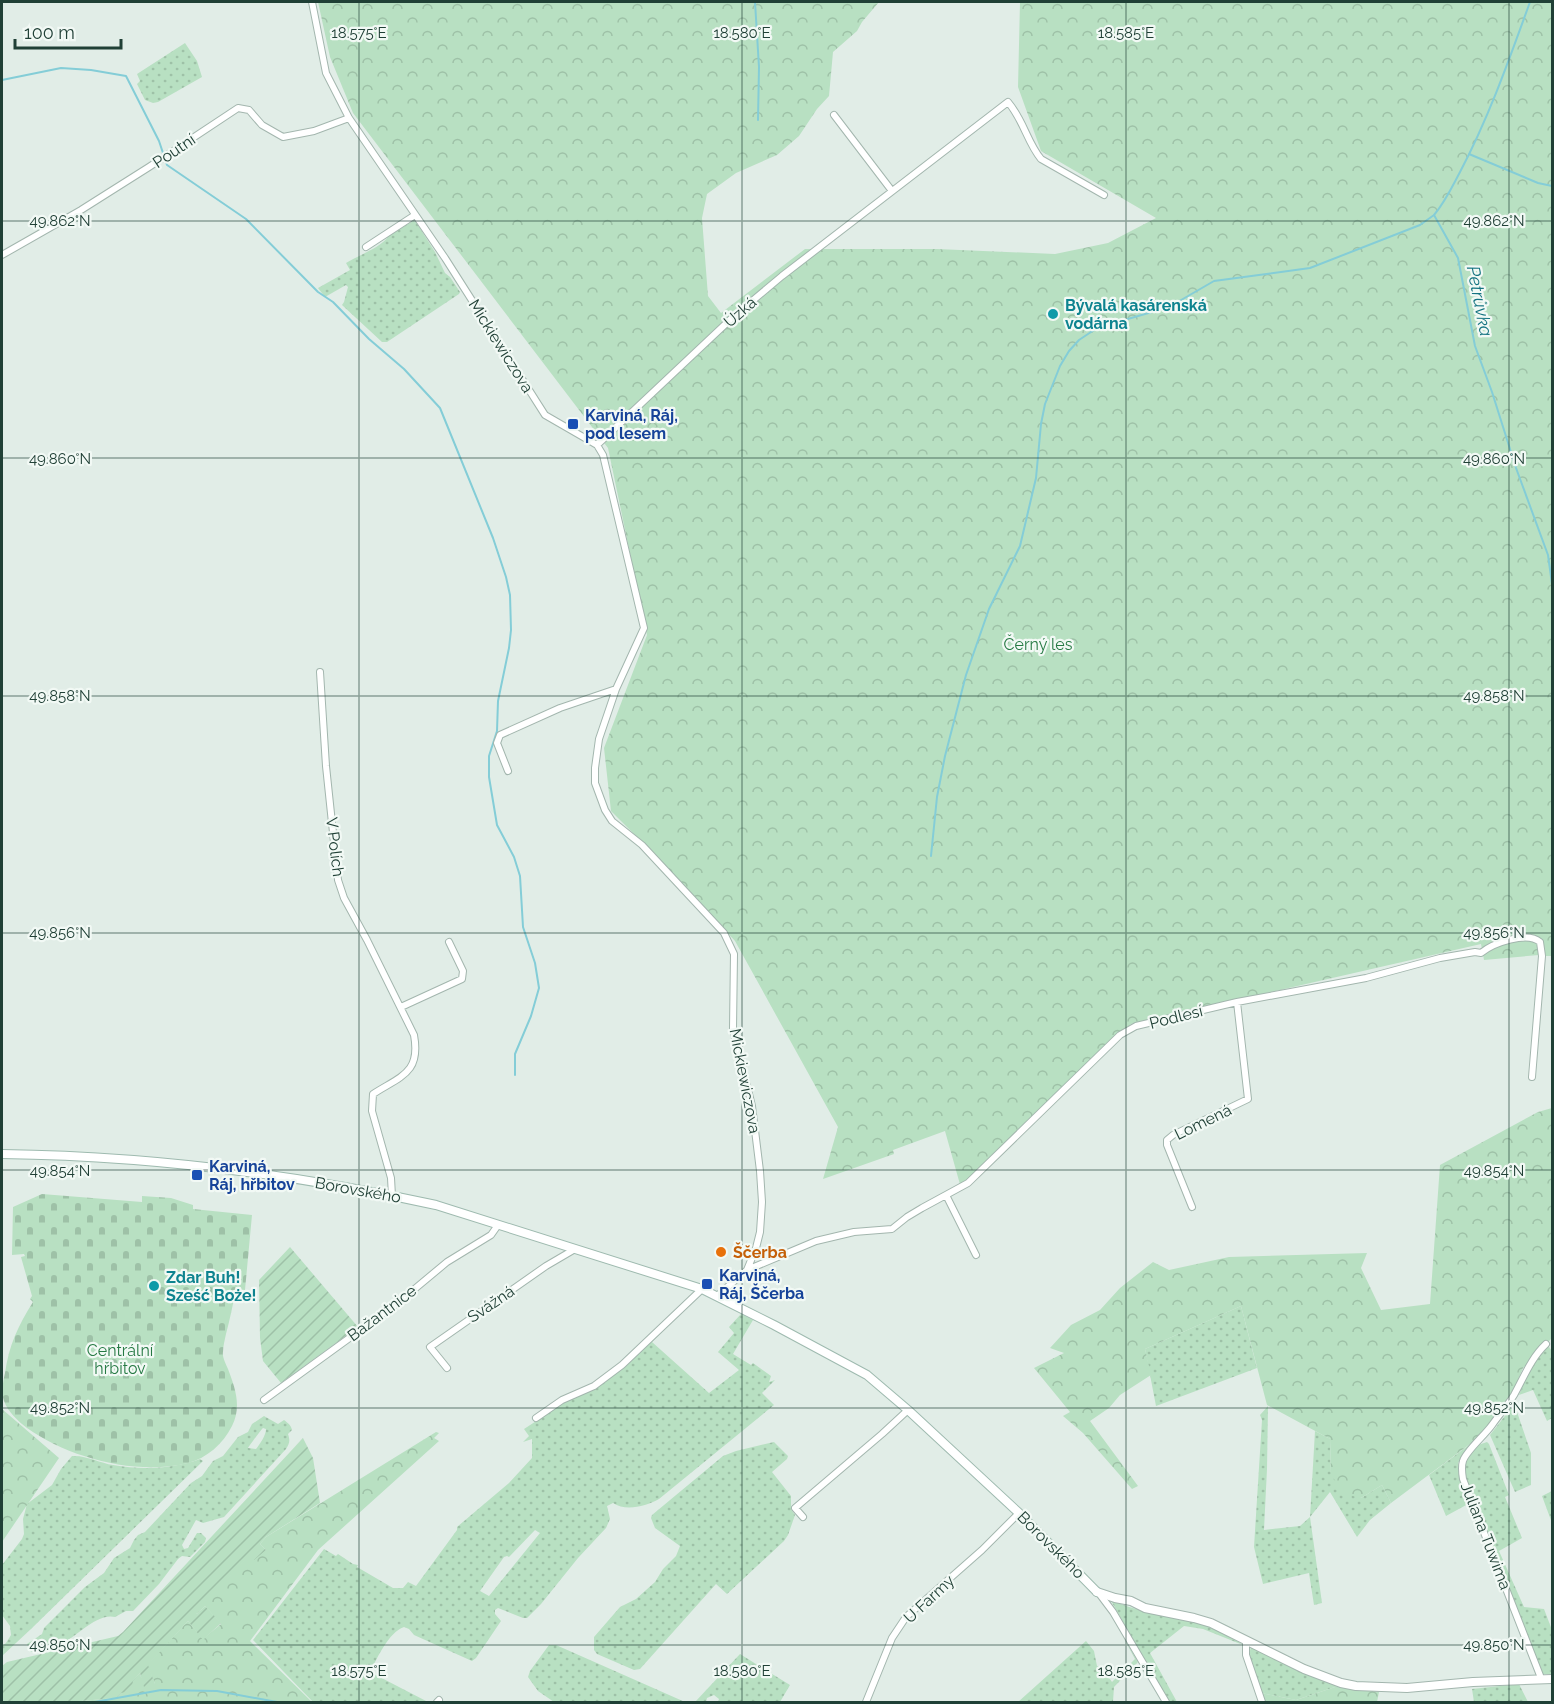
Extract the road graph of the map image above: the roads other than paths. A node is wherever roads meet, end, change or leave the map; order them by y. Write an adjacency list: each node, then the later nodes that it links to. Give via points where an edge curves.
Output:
1 (312, 2): 3 (street, Mickiewiczova, via 326,73)
2 (834, 115): 4 (street)
3 (349, 118): 6 (street, Mickiewiczova); 8 (street, Poutní, via 315,131 283,137 262,125 249,110 238,108 149,168)
4 (892, 191): 5 (street, Úzká, via 1008,102 1041,159); 9 (street, Úzká, via 734,317)
5 (1104, 195)
6 (416, 215): 7 (street); 9 (street, Mickiewiczova, via 545,415)
7 (366, 246)
8 (2, 255)
9 (597, 445): 11 (street, Mickiewiczova, via 603,455 644,628)
10 (320, 672): 15 (street, V Polích, via 338,880)
11 (616, 689): 12 (street, via 500,735 497,743); 24 (street, Mickiewiczova, via 598,739 595,768 605,810 724,933 734,954 733,1029 752,1106 762,1202 760,1232)
12 (508, 771)
13 (449, 942): 15 (street, via 463,970 462,979)
14 (1237, 1002): 16 (street, Podlesí, via 1366,978 1535,938 1540,942 1542,956); 18 (street, Podlesí, via 1136,1026 1120,1035 968,1183); 20 (street, Lomená, via 1248,1099 1167,1140)
15 (400, 1007): 19 (street, V Polích, via 414,1035 416,1058 410,1070 373,1094 372,1111 391,1178)
16 (1532, 1077)
17 (2, 1154): 19 (main road, Borovského, via 136,1161 252,1173)
18 (946, 1195): 23 (street); 24 (street, Podlesí, via 892,1229 816,1241)
19 (392, 1196): 21 (main road, Borovského)
20 (1192, 1207)
21 (498, 1225): 22 (main road, Borovského); 29 (street, Bažantnice, via 491,1235 447,1262 399,1302)
22 (575, 1249): 25 (main road, Borovského); 28 (street, Svážná, via 430,1347)
23 (976, 1255)
24 (747, 1270): 26 (street, Mickiewiczova)
25 (702, 1289): 26 (main road, Borovského); 31 (street, via 622,1365)
26 (717, 1296): 30 (main road, Borovského, via 867,1375)
27 (1546, 1344): 38 (street, Juliana Tuwima, via 1512,1398 1462,1461 1461,1471)
28 (447, 1368)
29 (264, 1400)
30 (908, 1410): 32 (main road, Borovského); 33 (street, via 795,1508)
31 (536, 1419)
32 (1019, 1513): 34 (main road, Borovského); 40 (street, U Farmy, via 906,1617 892,1638)
33 (803, 1517)
34 (1097, 1592): 35 (street); 36 (street, Borovského)
35 (1115, 1598): 36 (street); 37 (street, via 1211,1623)
36 (1109, 1607): 41 (street, Borovského)
37 (1246, 1640): 38 (street, via 1313,1673 1356,1686 1407,1688); 42 (street, via 1246,1655)
38 (1541, 1678): 39 (street)
39 (1552, 1679)
40 (866, 1702)
41 (1166, 1702)
42 (1262, 1702)

